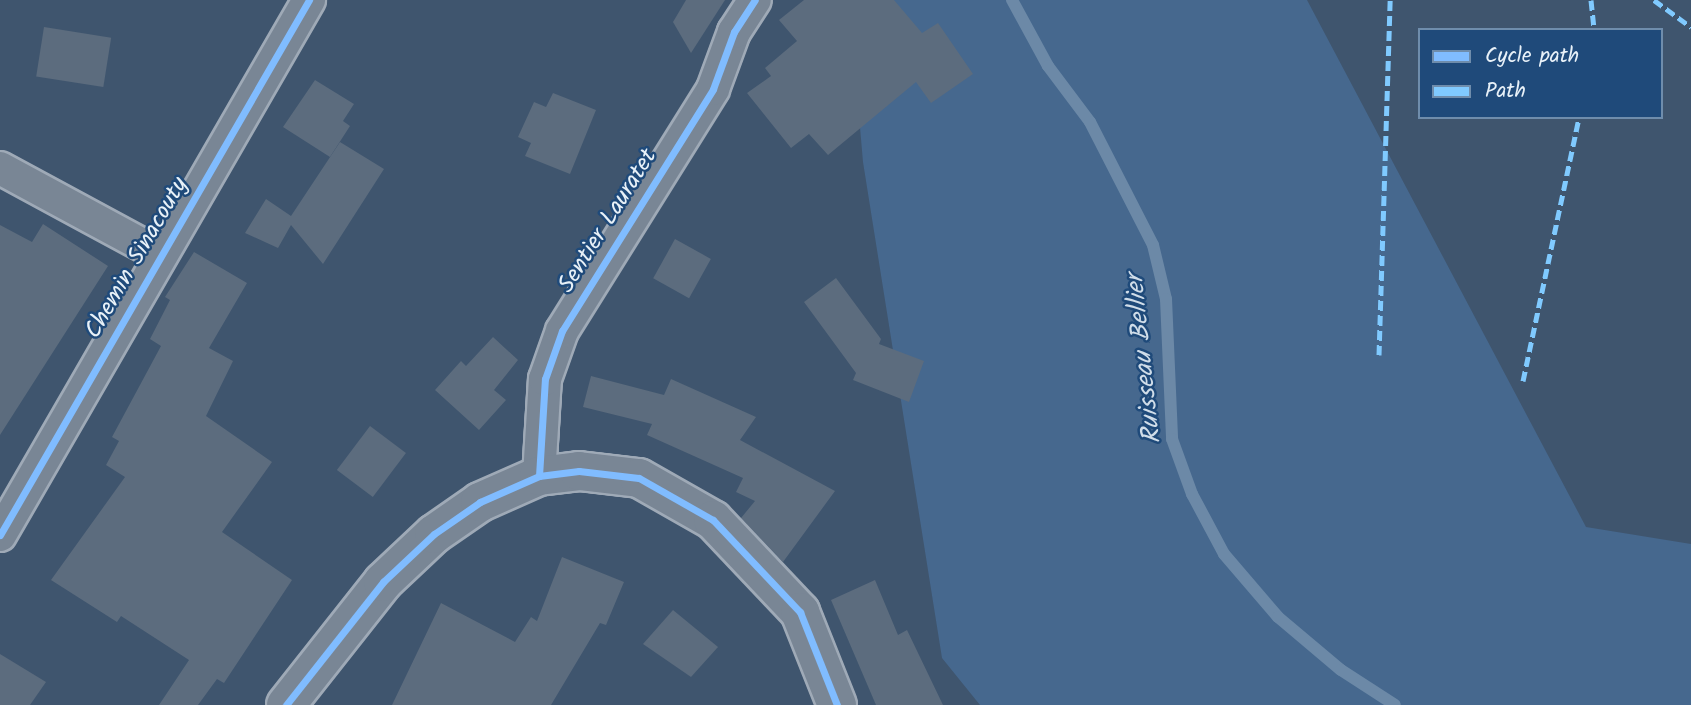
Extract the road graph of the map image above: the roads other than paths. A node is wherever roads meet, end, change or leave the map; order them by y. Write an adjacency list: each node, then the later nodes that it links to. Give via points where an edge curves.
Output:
1 (309, 0): 4 (street, Chemin Sinacouty)
2 (755, 0): 5 (street, Sentier Lauratet, via 734,32 713,89 562,331 545,379)
3 (0, 168): 4 (street, Chemin Sinacouty)
4 (161, 255): 6 (street, Chemin Sinacouty)
5 (539, 476): 7 (street, via 480,502 434,534 383,582); 8 (street, via 579,471 639,478 713,520 800,612)
6 (0, 535)
7 (286, 705)
8 (837, 705)

